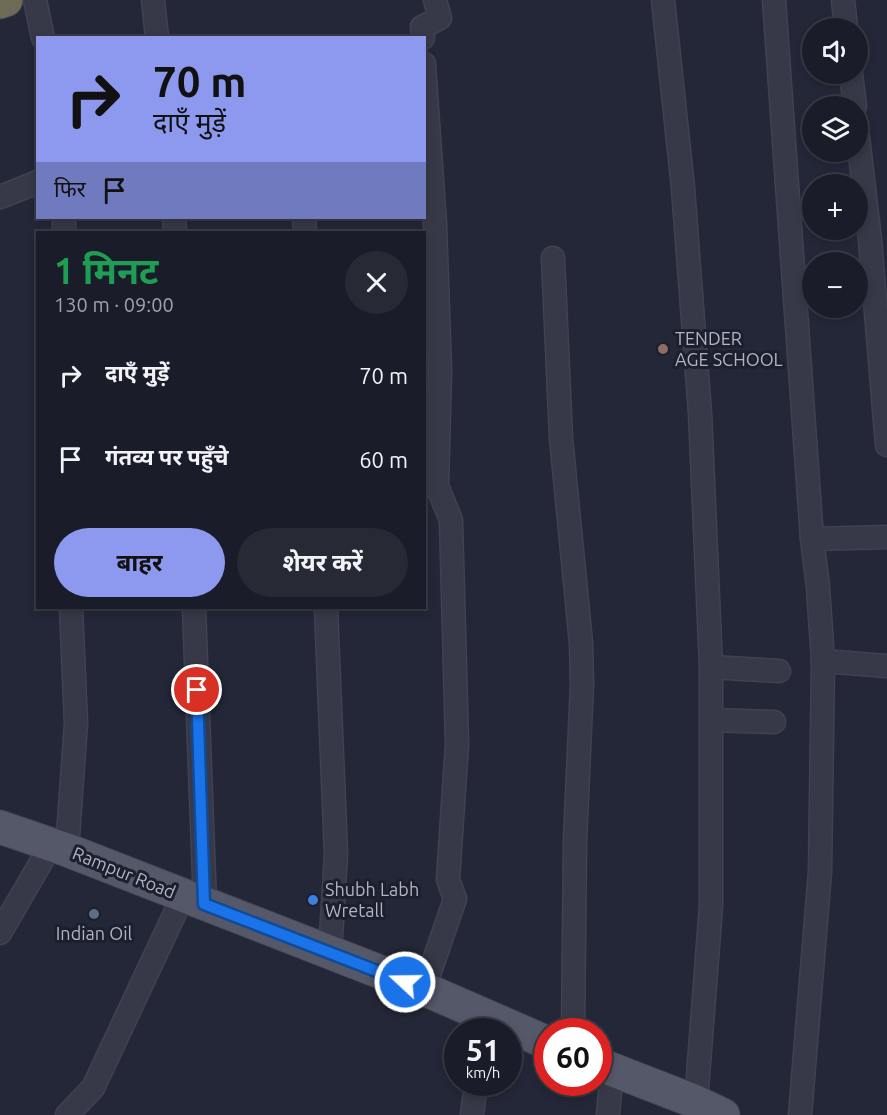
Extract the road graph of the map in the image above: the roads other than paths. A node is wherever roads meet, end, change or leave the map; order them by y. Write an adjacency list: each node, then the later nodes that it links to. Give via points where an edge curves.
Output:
1 (6, 0): 8 (highway)
2 (35, 0): 10 (street)
3 (153, 0): 11 (street)
4 (435, 0): 12 (street, via 440,18 422,27)
5 (663, 0): 27 (street, via 683,188 700,413)
6 (774, 0): 21 (street)
7 (843, 0): 9 (street)
8 (0, 2)
9 (845, 18)
10 (43, 36)
11 (157, 36)
12 (423, 36)
13 (426, 94): 36 (street, via 440,370 437,486 451,520 457,744 448,879 455,899)
14 (864, 162): 17 (street)
15 (36, 183): 16 (street)
16 (0, 196)
17 (877, 222): 19 (street)
18 (552, 258): 38 (street, via 561,438 582,684)
19 (887, 445)
20 (887, 537): 21 (street)
21 (812, 539): 25 (street)
22 (71, 609): 32 (street, via 76,723)
23 (194, 609): 33 (street)
24 (326, 609): 35 (street, via 336,854)
25 (823, 661): 26 (street); 46 (street, via 820,872)
26 (887, 666)
27 (711, 667): 28 (street); 29 (street)
28 (779, 671)
29 (711, 720): 30 (street); 42 (street)
30 (774, 722)
31 (0, 827): 32 (main road, Rampur Road)
32 (59, 848): 33 (main road, Rampur Road); 34 (street)
33 (194, 900): 35 (main road, Rampur Road); 43 (street, via 93,1088)
34 (0, 933)
35 (330, 953): 36 (main road, Rampur Road)
36 (424, 989): 37 (main road, Rampur Road)
37 (473, 1018)
38 (573, 1018)
39 (612, 1069): 42 (main road)
40 (474, 1096): 44 (street)
41 (607, 1096): 45 (street)
42 (710, 1108)
43 (67, 1115)
44 (472, 1115)
45 (608, 1115)
46 (800, 1115)

